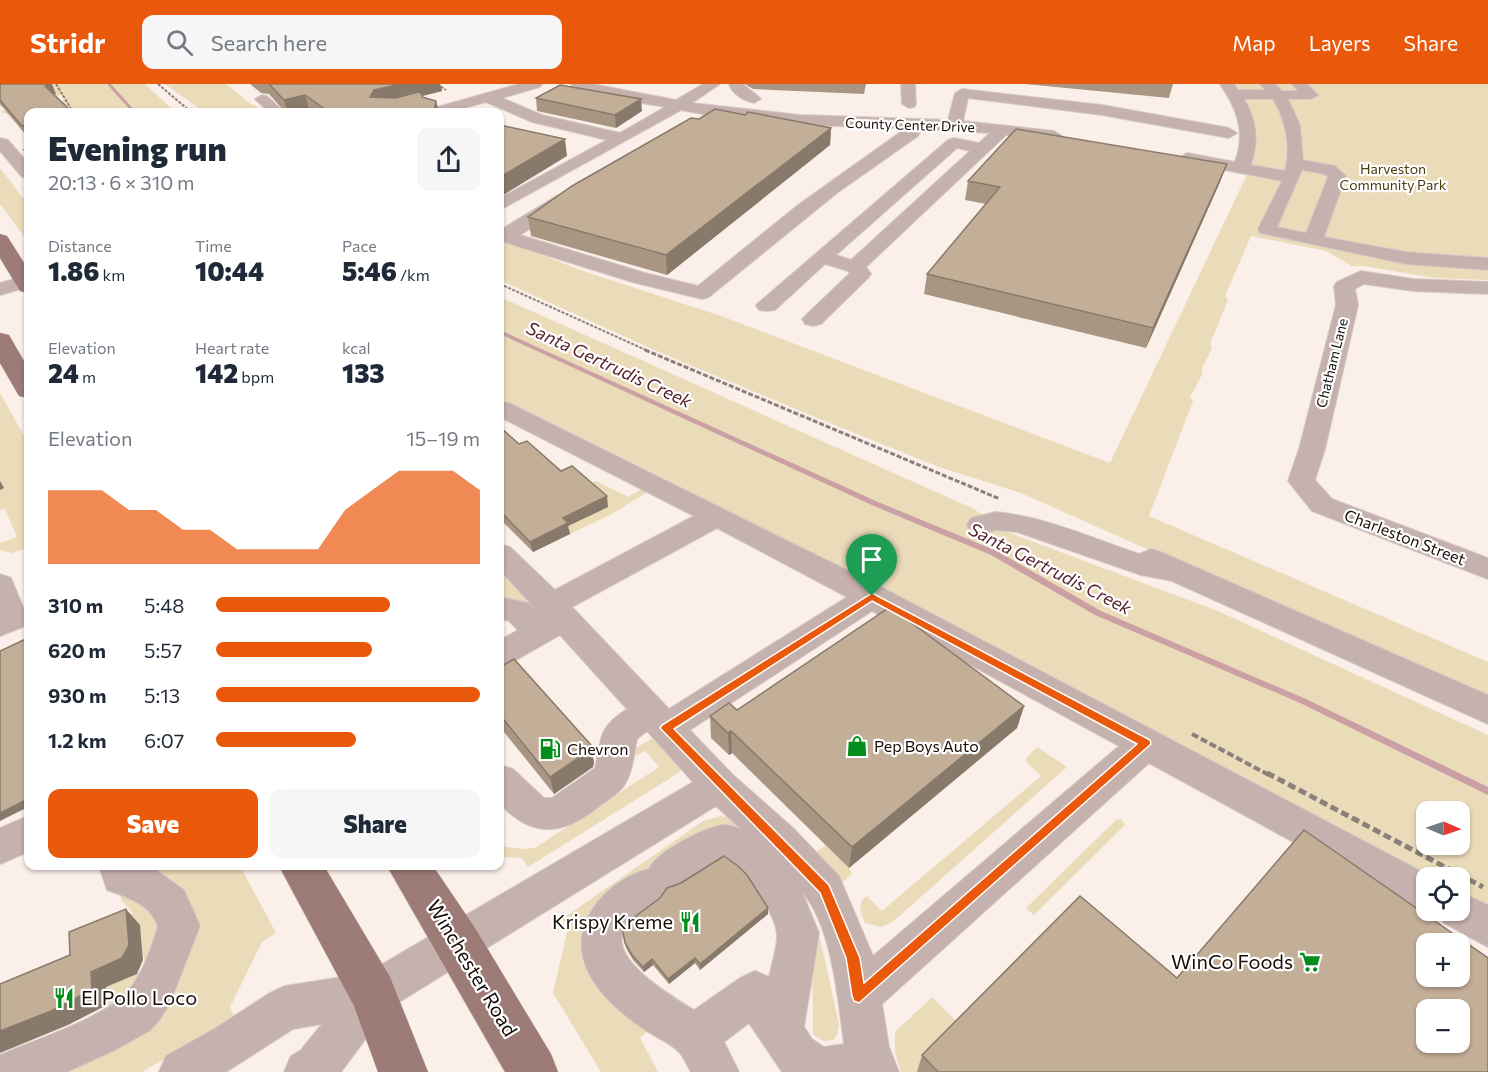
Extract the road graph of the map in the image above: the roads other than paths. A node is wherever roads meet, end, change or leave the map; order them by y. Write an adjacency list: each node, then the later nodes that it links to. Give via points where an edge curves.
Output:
1 (578, 84): 18 (street, County Center Drive)
2 (736, 84): 22 (street, via 736,88 760,99)
3 (908, 84): 16 (street)
4 (1299, 84): 10 (street, via 1311,95)
5 (530, 85): 11 (street); 17 (street, via 545,95)
6 (684, 86): 7 (street)
7 (709, 87): 18 (street)
8 (466, 89): 15 (street)
9 (962, 89): 24 (street); 32 (street, via 1102,110)
10 (1272, 90): 12 (street); 37 (street, via 1292,122)
11 (487, 97): 17 (street); 20 (street)
12 (1224, 97): 32 (street); 36 (street, via 1244,110 1249,126)
13 (262, 99): 19 (street)
14 (890, 103): 16 (street)
15 (418, 104)
16 (909, 104): 23 (street)
17 (507, 106): 27 (street, via 537,119)
18 (678, 106): 21 (street, County Center Drive); 27 (street)
19 (272, 108)
20 (462, 108)
21 (715, 112): 22 (street, County Center Drive); 25 (street)
22 (744, 115): 23 (street, County Center Drive)
23 (913, 124): 24 (street, County Center Drive); 38 (street, via 912,133 824,195 702,293 639,278 511,238 509,233)
24 (954, 126): 26 (street, County Center Drive)
25 (688, 128)
26 (1002, 130): 28 (street, County Center Drive); 31 (street)
27 (620, 138): 33 (street)
28 (1073, 139)
29 (1, 142): 35 (street)
30 (574, 147): 33 (street)
31 (982, 148): 42 (street, via 954,143); 44 (street)
32 (1226, 149): 34 (street); 36 (street)
33 (596, 152): 39 (street)
34 (1170, 155)
35 (24, 165)
36 (1242, 168): 37 (street)
37 (1294, 171): 41 (street, via 1267,229); 41 (street, via 1329,170 1337,176)
38 (584, 188)
39 (504, 203)
40 (0, 240): 45 (main road)
41 (1313, 240): 43 (street, via 1422,262)
42 (822, 257): 44 (street); 49 (street)
43 (1488, 264)
44 (855, 267): 50 (street, via 861,274)
45 (24, 277)
46 (24, 284): 48 (street)
47 (1488, 288): 54 (street, Chatham Lane, via 1413,285 1361,277 1344,286 1347,305 1301,481)
48 (0, 289)
49 (767, 305)
50 (813, 318)
51 (0, 340): 52 (main road)
52 (24, 383)
53 (504, 410): 55 (street)
54 (1322, 505): 58 (street, Charleston Street)
55 (715, 517): 60 (street); 62 (street)
56 (981, 525): 65 (street, via 988,520 1030,525 1153,568 1163,565)
57 (504, 558): 62 (street, via 520,572)
58 (1488, 569)
59 (0, 585): 63 (street, via 12,619)
60 (872, 596): 66 (street); 67 (street)
61 (504, 609): 62 (street)
62 (552, 619): 64 (street); 66 (street, via 612,680)
63 (0, 625)
64 (504, 651)
65 (1488, 710)
66 (658, 719): 68 (street, via 621,731 611,776 548,817 535,812); 69 (street)
67 (1146, 744): 75 (street); 80 (street)
68 (504, 784)
69 (720, 785): 78 (street); 80 (street, via 825,889 853,958)
70 (24, 835): 71 (street)
71 (0, 847)
72 (303, 870): 79 (main road)
73 (412, 870): 78 (main road, Winchester Road)
74 (120, 871): 84 (street, via 170,903 180,926 162,970 143,1006 124,1022)
75 (1416, 889)
76 (1470, 917): 77 (street)
77 (1488, 927)
78 (459, 944): 79 (street); 88 (main road, Winchester Road)
79 (374, 994): 85 (street, via 285,1008); 86 (street, via 317,1066); 87 (main road)
80 (859, 996): 83 (street)
81 (781, 1032): 82 (street, via 755,993); 82 (street, via 798,933 782,892 747,850 724,842 707,847 612,913 601,931 605,965 637,998); 83 (street, via 796,1055 820,1070)
82 (706, 1054)
83 (874, 1067)
84 (14, 1072)
85 (182, 1072)
86 (307, 1072)
87 (403, 1072)
88 (533, 1072)

